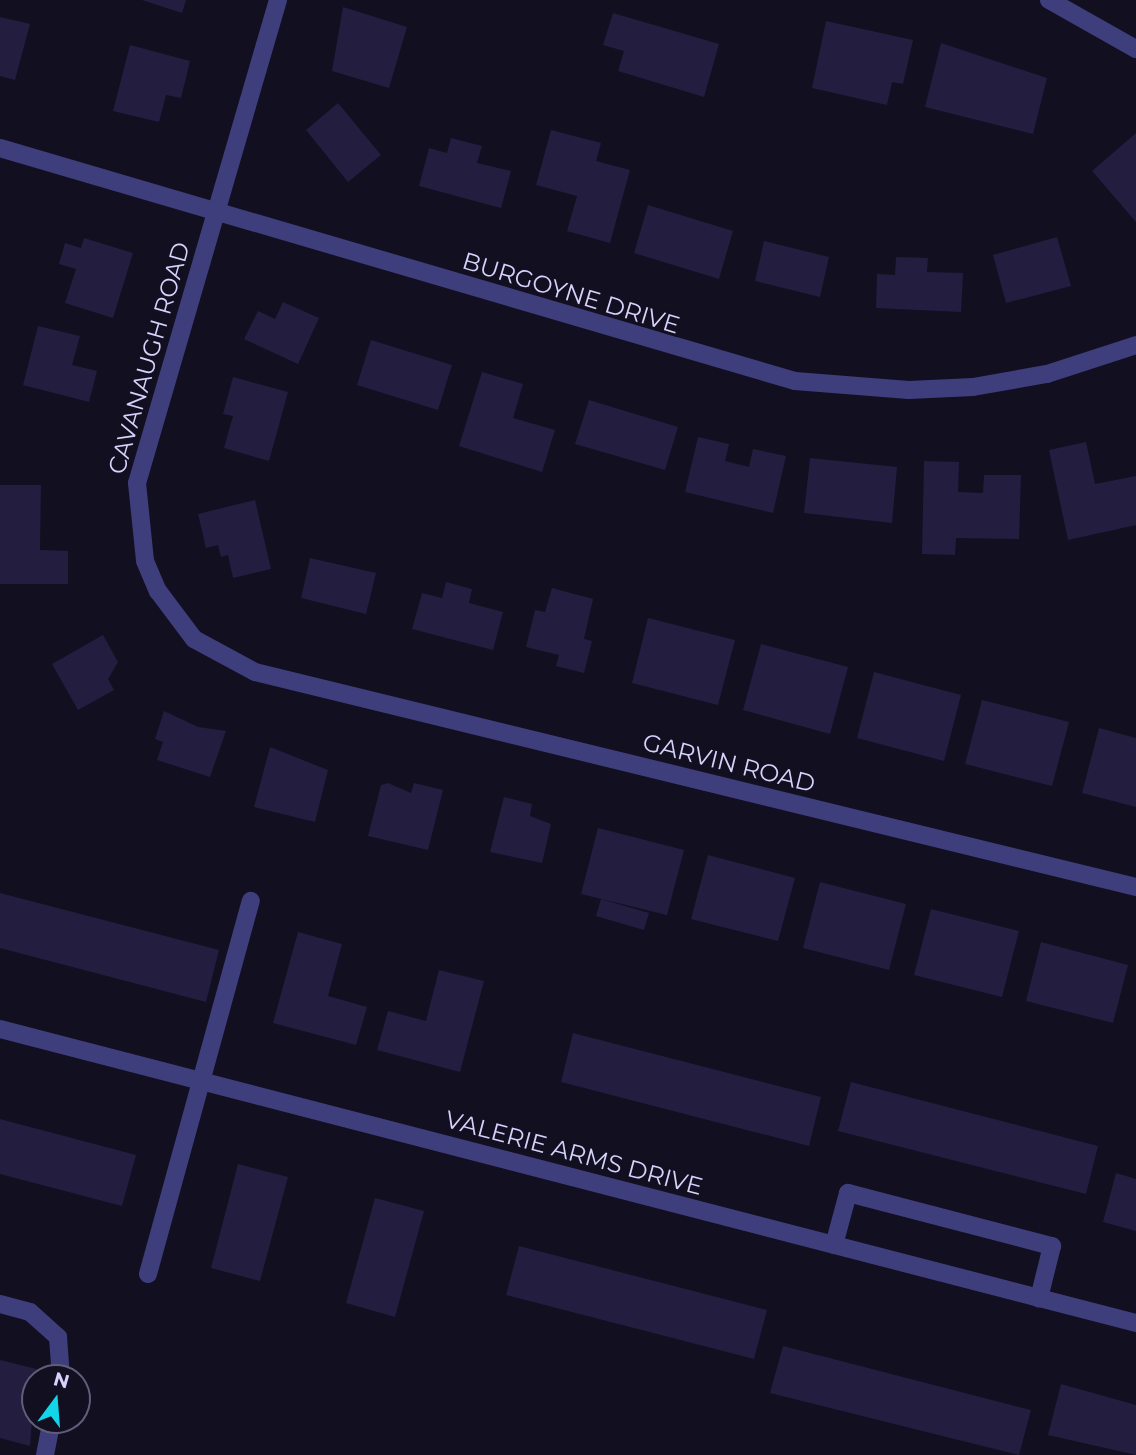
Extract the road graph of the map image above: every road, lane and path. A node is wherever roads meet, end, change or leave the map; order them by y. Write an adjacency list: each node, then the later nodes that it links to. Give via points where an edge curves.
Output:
1 (278, 0): 5 (street, CAVANAUGH ROAD)
2 (1049, 0): 3 (street)
3 (1136, 49)
4 (0, 148): 5 (street, BURGOYNE DRIVE)
5 (217, 211): 6 (street, BURGOYNE DRIVE, via 795,381 909,390 973,387 1047,374); 7 (street, CAVANAUGH ROAD, via 137,483 138,536 158,591 194,639 232,665)
6 (1136, 345)
7 (311, 685): 8 (street, GARVIN ROAD)
8 (1136, 887)
9 (251, 901): 11 (street)
10 (0, 1029): 11 (street, VALERIE ARMS DRIVE)
11 (201, 1081): 12 (street, VALERIE ARMS DRIVE); 13 (street)
12 (834, 1245): 14 (street, VALERIE ARMS DRIVE); 14 (street, via 848,1193 861,1196 1052,1246)
13 (148, 1274)
14 (1039, 1298): 16 (street, VALERIE ARMS DRIVE)
15 (0, 1304): 17 (street, via 30,1312 58,1337)
16 (1136, 1323)
17 (60, 1364)
18 (49, 1434): 19 (street)
19 (45, 1455)

